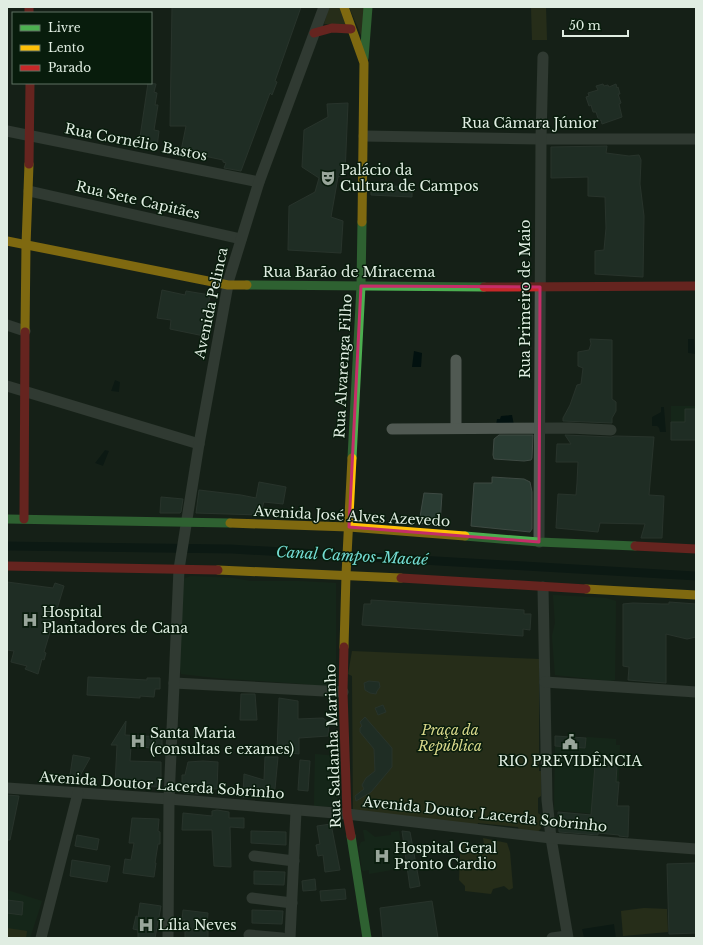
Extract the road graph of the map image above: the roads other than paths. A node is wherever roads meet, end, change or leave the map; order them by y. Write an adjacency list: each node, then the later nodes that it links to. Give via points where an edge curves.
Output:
1 (324, 7): 5 (street, Avenida Pelinca)
2 (344, 7): 4 (main road, Rua Alvarenga Filho)
3 (368, 7): 7 (main road, Rua Alvarenga Filho)
4 (351, 29): 5 (main road, via 340,26); 7 (main road, Rua Alvarenga Filho)
5 (314, 33): 14 (street, Avenida Pelinca)
6 (543, 57): 12 (street, Rua Primeiro de Maio)
7 (364, 63): 10 (main road, Rua Alvarenga Filho)
8 (30, 84): 11 (main road)
9 (7, 132): 11 (street, Rua Cornélio Bastos)
10 (364, 136): 12 (street, Rua Câmara Júnior); 20 (main road, Rua Alvarenga Filho)
11 (30, 137): 14 (street, Rua Cornélio Bastos); 15 (main road)
12 (541, 139): 13 (street, Rua Câmara Júnior); 22 (street, Rua Primeiro de Maio)
13 (696, 139)
14 (259, 182): 16 (street, Avenida Pelinca)
15 (29, 191): 16 (street, Rua Sete Capitães); 18 (main road)
16 (241, 239): 19 (street, Avenida Pelinca)
17 (7, 241): 18 (main road, Rua Barão de Miracema)
18 (26, 245): 19 (main road, Rua Barão de Miracema); 24 (main road)
19 (228, 285): 20 (main road, Rua Barão de Miracema); 32 (street, Avenida Pelinca)
20 (361, 286): 22 (main road, Rua Barão de Miracema); 36 (main road, Rua Alvarenga Filho)
21 (696, 286): 22 (main road, Rua Barão de Miracema)
22 (540, 287): 29 (street, Rua Primeiro de Maio)
23 (7, 325): 24 (street)
24 (25, 331): 27 (main road)
25 (456, 360): 28 (street)
26 (7, 386): 27 (street)
27 (24, 391): 32 (street); 34 (main road)
28 (456, 428): 29 (street); 30 (street)
29 (540, 428): 31 (street); 37 (street, Rua Primeiro de Maio)
30 (392, 429)
31 (611, 430)
32 (199, 444): 35 (street, Avenida Pelinca)
33 (7, 519): 34 (main road, Avenida José Alves Azevedo)
34 (24, 519): 35 (main road, Avenida José Alves Azevedo)
35 (186, 522): 36 (main road, Avenida José Alves Azevedo); 40 (street, Avenida Pelinca)
36 (349, 527): 37 (main road, Avenida José Alves Azevedo); 41 (main road, Rua Alvarenga Filho)
37 (539, 542): 38 (main road, Avenida José Alves Azevedo)
38 (696, 549)
39 (7, 566): 40 (main road)
40 (179, 568): 41 (main road); 45 (street, Avenida Pelinca)
41 (346, 575): 42 (main road); 46 (main road, Rua Saldanha Marinho)
42 (543, 587): 43 (main road); 44 (street)
43 (696, 595)
44 (545, 682): 47 (street); 53 (street, via 547,800)
45 (174, 683): 46 (street); 50 (street, Avenida Pelinca)
46 (343, 692): 52 (main road, Rua Saldanha Marinho)
47 (696, 692)
48 (7, 788): 49 (street, Avenida Doutor Lacerda Sobrinho)
49 (78, 793): 50 (street, Avenida Doutor Lacerda Sobrinho); 61 (street)
50 (168, 799): 51 (street, Avenida Doutor Lacerda Sobrinho); 62 (street, Avenida Pelinca)
51 (296, 811): 52 (street, Avenida Doutor Lacerda Sobrinho); 56 (street)
52 (347, 814): 53 (street, Avenida Doutor Lacerda Sobrinho); 65 (main road, Rua Saldanha Marinho)
53 (551, 838): 54 (street, Avenida Doutor Lacerda Sobrinho); 60 (street)
54 (696, 849)
55 (254, 856): 56 (street)
56 (294, 861): 58 (street)
57 (252, 898): 58 (street)
58 (292, 903): 64 (street)
59 (249, 935): 63 (street)
60 (567, 937): 66 (street)
61 (40, 938)
62 (168, 938)
63 (282, 938)
64 (290, 938)
65 (367, 938)
66 (552, 938)

